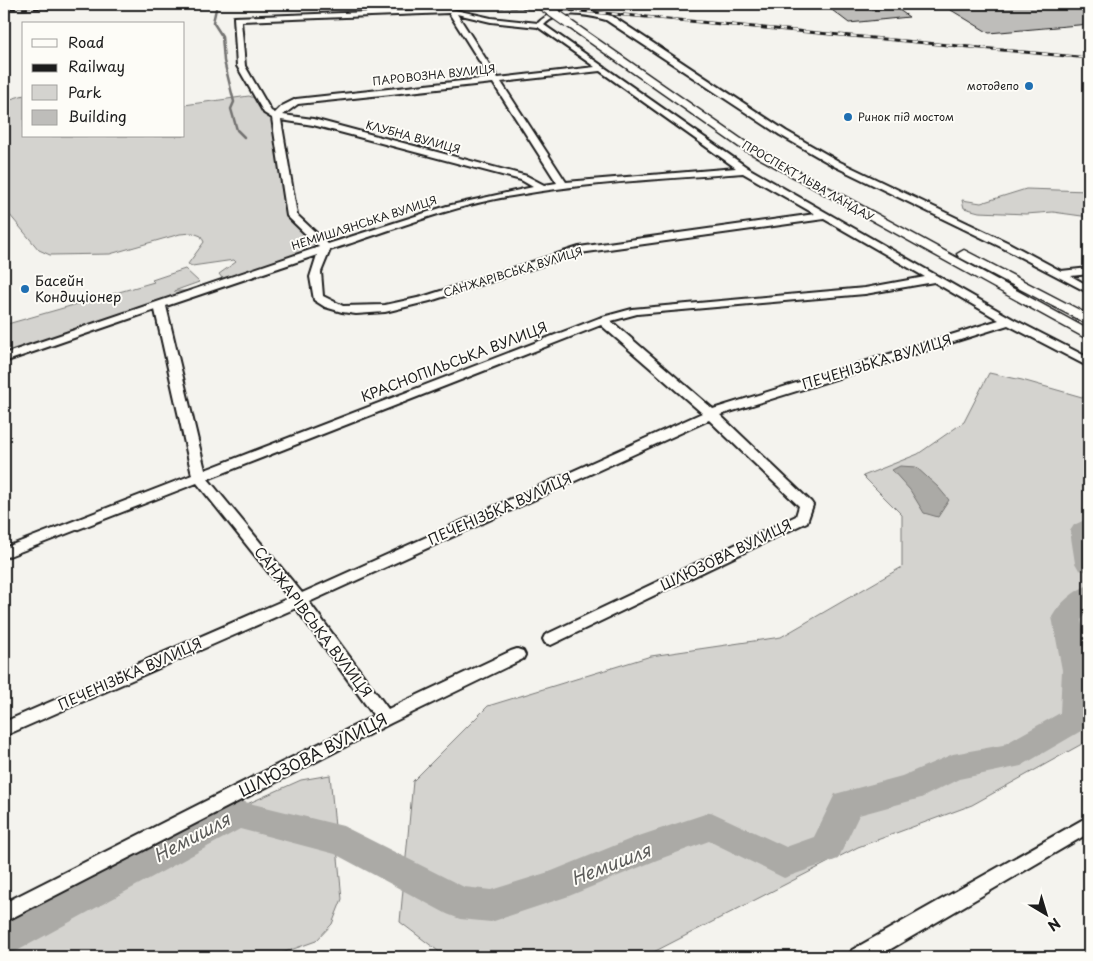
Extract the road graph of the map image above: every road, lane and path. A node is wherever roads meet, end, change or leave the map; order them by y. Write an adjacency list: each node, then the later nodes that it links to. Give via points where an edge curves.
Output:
1 (541, 4): 25 (main road, ПРОСПЕКТ ЛЬВА ЛАНДАУ, bridge, via 743,145)
2 (557, 4): 24 (main road, ПРОСПЕКТ ЛЬВА ЛАНДАУ, via 757,142)
3 (451, 11): 4 (street); 8 (street); 11 (street, via 237,19 241,66 268,114)
4 (510, 22): 5 (street); 6 (street)
5 (540, 25): 9 (street); 18 (street, via 549,17 563,14 586,13 608,18 836,164)
6 (481, 26)
7 (471, 27): 8 (street)
8 (462, 28): 10 (street)
9 (600, 69): 10 (street, ПАРОВОЗНА ВУЛИЦЯ); 12 (street)
10 (496, 80): 11 (street, ПАРОВОЗНА ВУЛИЦЯ, via 296,102); 13 (street)
11 (276, 117): 14 (street, КЛУБНА ВУЛИЦЯ, via 313,122 524,178); 16 (street, via 292,216)
12 (745, 170): 13 (street, НЕМИШЛЯНСЬКА ВУЛИЦЯ); 15 (street)
13 (563, 185): 14 (street, НЕМИШЛЯНСЬКА ВУЛИЦЯ)
14 (542, 188): 16 (street, НЕМИШЛЯНСЬКА ВУЛИЦЯ, via 451,208)
15 (824, 216): 16 (street, САНЖАРІВСЬКА ВУЛИЦЯ, via 578,250 426,299 350,310 318,298 315,265); 19 (street)
16 (326, 248): 21 (street, НЕМИШЛЯНСЬКА ВУЛИЦЯ)
17 (1089, 271): 18 (street)
18 (1059, 274): 20 (street)
19 (935, 279): 22 (street, КРАСНОПІЛЬСЬКА ВУЛИЦЯ, via 864,291 636,312); 23 (street)
20 (1089, 290)
21 (160, 306): 26 (street, НЕМИШЛЯНСЬКА ВУЛИЦЯ); 29 (street, САНЖАРІВСЬКА ВУЛИЦЯ)
22 (604, 320): 28 (street, ШЛЮЗОВА ВУЛИЦЯ); 29 (street, КРАСНОПІЛЬСЬКА ВУЛИЦЯ)
23 (1008, 321): 27 (street); 28 (street, ПЕЧЕНІЗЬКА ВУЛИЦЯ)
24 (1089, 321)
25 (1089, 336)
26 (4, 358)
27 (1089, 363)
28 (712, 414): 31 (street, ПЕЧЕНІЗЬКА ВУЛИЦЯ); 32 (street, ШЛЮЗОВА ВУЛИЦЯ, via 806,505 802,519)
29 (200, 478): 30 (street, КРАСНОПІЛЬСЬКА ВУЛИЦЯ); 31 (street, САНЖАРІВСЬКА ВУЛИЦЯ)
30 (4, 553)
31 (299, 600): 34 (street, САНЖАРІВСЬКА ВУЛИЦЯ); 35 (street, ПЕЧЕНІЗЬКА ВУЛИЦЯ)
32 (552, 639)
33 (517, 655): 34 (street, ШЛЮЗОВА ВУЛИЦЯ)
34 (385, 718): 37 (street, ШЛЮЗОВА ВУЛИЦЯ)
35 (4, 729)
36 (1089, 824): 38 (street)
37 (4, 913)
38 (859, 957)

